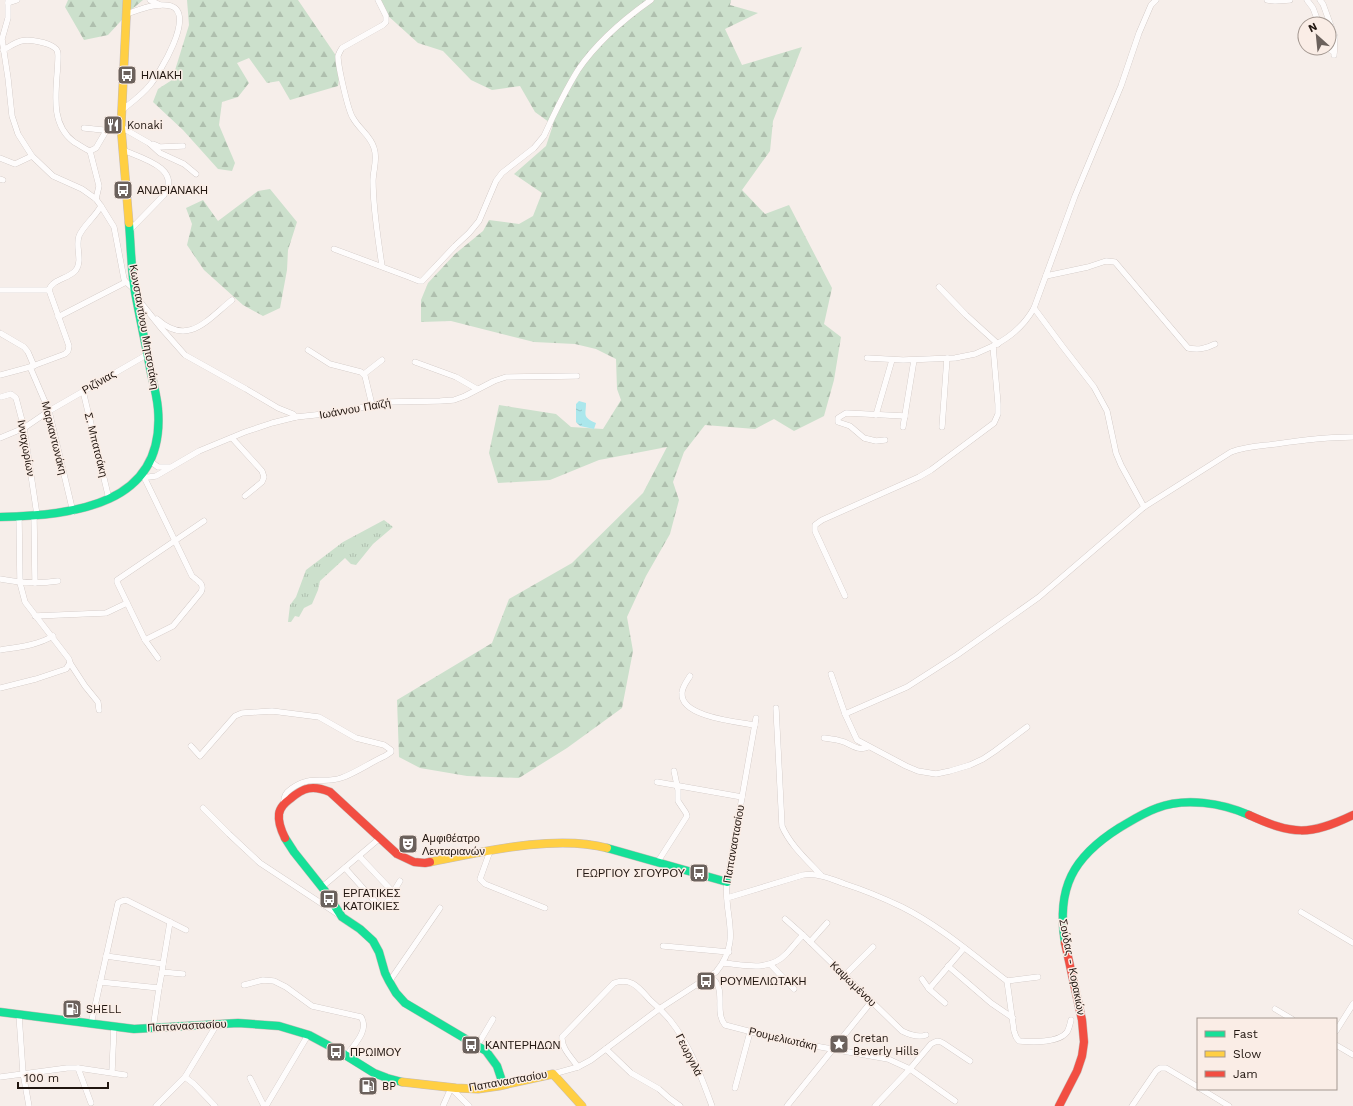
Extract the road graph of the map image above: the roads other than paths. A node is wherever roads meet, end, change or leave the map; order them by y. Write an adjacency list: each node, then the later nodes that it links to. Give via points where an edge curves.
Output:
1 (17, 0): 11 (street)
2 (127, 0): 13 (street, Κωνσταντίνου Μητσοτάκη)
3 (150, 0): 12 (street)
4 (378, 0): 33 (street, via 386,16 386,22 342,48 338,56 352,118 375,148 373,180)
5 (651, 0): 33 (street, via 620,24 588,57 539,143 502,173 479,221 424,280 418,281)
6 (1156, 0): 34 (street, via 1151,5 1139,33 1121,86 1075,196)
7 (1267, 0): 8 (street)
8 (1290, 0)
9 (1307, 0): 14 (street)
10 (1320, 0): 15 (street)
11 (8, 1): 16 (street, via 8,18)
12 (161, 5): 13 (street); 18 (street, via 171,6 179,15 180,21 175,38 162,68 149,86)
13 (126, 14): 18 (street, Κωνσταντίνου Μητσοτάκη)
14 (1316, 16)
15 (1328, 16)
16 (1, 38): 17 (street)
17 (4, 50): 25 (street, via 27,40 55,48 58,56 55,97 60,122 70,139); 26 (street, via 12,116 18,134)
18 (122, 110): 20 (street, Κωνσταντίνου Μητσοτάκη)
19 (84, 128): 21 (street)
20 (122, 129): 21 (street); 22 (street); 24 (street, Κωνσταντίνου Μητσοτάκη)
21 (106, 131): 25 (street, via 96,148)
22 (149, 143): 23 (street, via 160,147); 28 (street, via 160,153 184,164)
23 (183, 146)
24 (123, 150): 31 (street, Κωνσταντίνου Μητσοτάκη); 31 (street, via 164,170 169,184 164,195)
25 (90, 151): 29 (street, via 99,186)
26 (32, 156): 27 (street, via 15,164); 29 (street, via 53,176)
27 (0, 158)
28 (196, 174)
29 (96, 199): 30 (street)
30 (102, 206): 35 (street, via 114,228); 38 (street, via 79,236 77,268 51,285)
31 (129, 231): 39 (street, Κωνσταντίνου Μητσοτάκη)
32 (334, 249): 33 (street)
33 (382, 266)
34 (1046, 276): 41 (street); 45 (street, via 1106,261 1115,262 1188,348 1205,349)
35 (126, 282): 39 (street); 43 (street)
36 (939, 287): 46 (street)
37 (0, 290): 38 (street)
38 (49, 290): 43 (street)
39 (136, 293): 42 (street); 48 (street, Κωνσταντίνου Μητσοτάκη)
40 (232, 300): 42 (street, via 199,327 189,331 174,330)
41 (1034, 308): 46 (street, via 1019,329); 81 (street, via 1094,387 1107,411 1116,453)
42 (149, 312): 66 (street, via 185,355)
43 (58, 317): 55 (street, via 69,346 68,351)
44 (0, 333): 55 (street, Μαρκαντωνάκη, via 24,347)
45 (1215, 344)
46 (995, 345): 50 (street, via 975,354); 92 (street, via 998,414 994,423 919,477 815,525 815,531)
47 (308, 350): 56 (street, via 330,364 359,370)
48 (148, 354): 60 (street, Ριζίνιας); 74 (street, Κωνσταντίνου Μητσοτάκη, via 159,420 156,444)
49 (867, 358): 52 (street)
50 (948, 358): 53 (street); 68 (street)
51 (382, 360): 56 (street)
52 (892, 360): 53 (street); 64 (street)
53 (914, 360): 65 (street)
54 (415, 362): 59 (street, via 456,377)
55 (32, 366): 57 (street); 63 (street, Μαρκαντωνάκη)
56 (364, 374): 62 (street)
57 (0, 375)
58 (577, 376): 59 (street, Ιωάννου Παϊζή, via 511,376)
59 (477, 389): 62 (street, Ιωάννου Παϊζή, via 465,396 447,401)
60 (83, 391): 63 (street, Ριζίνιας); 80 (street, Σ. Μπατσάκη)
61 (1, 397): 69 (street, Ινναχωρίων, via 14,394)
62 (372, 405): 66 (street, Ιωάννου Παϊζή, via 343,412)
63 (49, 411): 69 (street, Ριζίνιας); 82 (street, Μαρκαντωνάκη)
64 (876, 414): 65 (street); 73 (street, via 846,413 838,418 838,422 850,426 864,438)
65 (905, 416): 67 (street)
66 (296, 417): 72 (street, Ιωάννου Παϊζή)
67 (903, 427)
68 (942, 427)
69 (24, 428): 71 (street, Ριζίνιας); 83 (street, Ινναχωρίων)
70 (1353, 436): 81 (street, via 1241,448)
71 (0, 438)
72 (232, 438): 75 (street, Ιωάννου Παϊζή, via 199,451); 79 (street, via 264,474 262,482)
73 (885, 440)
74 (150, 461): 76 (street); 78 (street, Κωνσταντίνου Μητσοτάκη)
75 (172, 466): 76 (street); 77 (street, Ιωάννου Παϊζή)
76 (158, 467): 77 (street)
77 (159, 475): 78 (street, Ιωάννου Παϊζή)
78 (142, 477): 80 (street, Κωνσταντίνου Μητσοτάκη); 87 (street)
79 (245, 496)
80 (109, 499): 82 (street, Κωνσταντίνου Μητσοτάκη)
81 (1144, 507): 105 (street, via 1039,597 957,656 901,691)
82 (73, 512): 83 (street, Κωνσταντίνου Μητσοτάκη)
83 (36, 515): 85 (street, Κωνσταντίνου Μητσοτάκη); 91 (street, Ινναχωρίων)
84 (0, 517): 85 (street, Κωνσταντίνου Μητσοτάκη)
85 (19, 517): 90 (street)
86 (204, 521): 87 (street)
87 (174, 541): 93 (street, via 118,580); 96 (street, via 192,576 202,584 203,589 173,626)
88 (0, 579): 90 (street)
89 (58, 581): 91 (street)
90 (20, 582): 91 (street); 94 (street, via 25,602)
91 (35, 583)
92 (845, 596)
93 (127, 603): 94 (street, via 106,613); 96 (street)
94 (35, 616): 95 (street)
95 (52, 636): 97 (street, via 28,646); 99 (street)
96 (145, 640): 98 (street)
97 (0, 650)
98 (158, 658)
99 (70, 663): 102 (street, via 66,669); 104 (street, via 98,702)
100 (832, 674): 105 (street)
101 (690, 676): 107 (street, via 683,688 682,696 691,709 721,719)
102 (0, 688)
103 (776, 708): 124 (street, via 782,826 791,842)
104 (99, 710)
105 (846, 714): 111 (street, via 854,736)
106 (756, 718): 107 (street, Παπαναστασίου)
107 (755, 725): 115 (street, Παπαναστασίου)
108 (1027, 727): 111 (street, via 983,759 936,774 918,771)
109 (824, 738): 111 (street, via 858,748)
110 (191, 746): 116 (street, via 200,756 235,716 272,710 319,717 356,738 384,745 391,752 340,778 302,782 285,794)
111 (868, 747)
112 (674, 771): 114 (street)
113 (656, 782): 114 (street)
114 (677, 787): 115 (street); 122 (street, via 678,801 687,816)
115 (742, 798): 126 (street, Παπαναστασίου)
116 (284, 804): 119 (street, via 300,790 322,788 330,792); 127 (street, via 278,816 282,834)
117 (203, 808): 133 (street, via 260,863)
118 (1353, 815): 217 (street, Σούδας - Κορακιών, via 1325,827 1297,831 1226,808 1193,803 1171,804 1133,819 1082,857 1067,886 1062,921 1083,1024 1084,1045 1079,1068)
119 (380, 838): 120 (street, via 397,854 418,863); 121 (street)
120 (490, 851): 122 (street, via 535,845 581,843 602,846); 131 (street, via 481,882)
121 (359, 856): 123 (street); 128 (street)
122 (657, 863): 126 (street)
123 (345, 868): 127 (street); 128 (street, via 380,907 386,904)
124 (821, 875): 129 (street, via 803,875); 143 (street, via 902,907)
125 (400, 881): 128 (street)
126 (727, 882): 129 (street, Παπαναστασίου)
127 (322, 887): 133 (street)
128 (393, 892)
129 (727, 898): 144 (street, Παπαναστασίου, via 730,919)
130 (440, 908): 158 (street)
131 (545, 908)
132 (1301, 912): 140 (street)
133 (343, 918): 158 (street, via 374,943 380,953)
134 (785, 919): 138 (street, Καψωμένου)
135 (170, 922): 137 (street); 145 (street, via 122,900 118,903); 147 (street)
136 (827, 923): 139 (street)
137 (186, 930)
138 (803, 935): 139 (street, Καψωμένου); 148 (street, via 786,955)
139 (810, 942): 153 (street, Καψωμένου)
140 (1353, 943)
141 (663, 946): 144 (street)
142 (873, 947): 153 (street)
143 (964, 948): 149 (street); 156 (street)
144 (728, 952): 146 (street, Παπαναστασίου)
145 (106, 956): 147 (street); 157 (street)
146 (723, 963): 148 (street, via 751,966); 152 (street, Παπαναστασίου)
147 (163, 964): 150 (street)
148 (770, 964): 161 (street)
149 (948, 966): 162 (street); 170 (street, via 991,1003)
150 (162, 972): 151 (street); 160 (street)
151 (183, 974)
152 (709, 976): 166 (street, Παπαναστασίου); 179 (street, Ρουμελιωτάκη, via 717,983 721,998 721,1020 725,1025)
153 (844, 976): 163 (street, Καψωμένου)
154 (1038, 977): 156 (street)
155 (922, 979): 162 (street)
156 (1007, 981): 170 (street)
157 (100, 982): 160 (street); 174 (street)
158 (389, 982): 182 (street, via 405,1003)
159 (244, 985): 187 (street, via 263,980 274,981 312,1006 361,1017 364,1031)
160 (159, 988): 177 (street)
161 (794, 989)
162 (929, 989): 164 (street)
163 (871, 1002): 181 (street, Καψωμένου, via 908,1035); 185 (street)
164 (945, 1003)
165 (1353, 1004): 178 (street)
166 (659, 1009): 184 (street, Παπαναστασίου); 189 (street, Γεωργιλά, via 632,983 614,983 562,1037 564,1048); 214 (street, Γεωργιλά, via 670,1020 691,1053)
167 (1275, 1009): 171 (street)
168 (0, 1012): 169 (street, Παπαναστασίου)
169 (18, 1015): 174 (street, Παπαναστασίου); 193 (street)
170 (1013, 1018): 173 (street, via 1019,1041 1056,1039 1064,1035)
171 (1290, 1018)
172 (493, 1019): 182 (street)
173 (1071, 1020)
174 (91, 1024): 176 (street, Παπαναστασίου)
175 (217, 1024): 177 (street, Παπαναστασίου); 180 (street, Παπαναστασίου, via 271,1026); 197 (street)
176 (114, 1026): 177 (street, Παπαναστασίου); 192 (street)
177 (153, 1029)
178 (1337, 1029)
179 (750, 1032): 185 (street, Ρουμελιωτάκη); 202 (street)
180 (308, 1035): 187 (street, Παπαναστασίου); 209 (street)
181 (926, 1035)
182 (477, 1046): 199 (street, via 486,1050 493,1058)
183 (1337, 1046): 186 (street)
184 (606, 1049): 189 (street, Παπαναστασίου); 213 (street, via 631,1074 659,1089)
185 (832, 1050): 191 (street, Ρουμελιωτάκη, via 875,1056); 215 (street)
186 (1353, 1055)
187 (346, 1056): 201 (street, Παπαναστασίου, via 391,1080)
188 (970, 1061): 191 (street, via 943,1042 935,1041)
189 (578, 1067): 194 (street, Παπαναστασίου)
190 (78, 1068): 192 (street); 193 (street); 205 (street)
191 (910, 1069): 204 (street, Ρουμελιωτάκη); 216 (street)
192 (112, 1072): 195 (street)
193 (23, 1073): 196 (street); 206 (street)
194 (553, 1074): 199 (street, Παπαναστασίου); 212 (street)
195 (125, 1075)
196 (0, 1077)
197 (185, 1077): 207 (street); 208 (street)
198 (250, 1078): 209 (street)
199 (503, 1084): 201 (street, Παπαναστασίου, via 477,1089)
200 (1197, 1086): 218 (street, via 1166,1068 1160,1068)
201 (451, 1088): 210 (street); 211 (street)
202 (736, 1088)
203 (1203, 1090): 219 (street)
204 (955, 1101)
205 (91, 1103)
206 (29, 1106)
207 (156, 1106)
208 (215, 1106)
209 (265, 1106)
210 (444, 1106)
211 (469, 1106)
212 (582, 1106)
213 (680, 1106)
214 (712, 1106)
215 (787, 1106)
216 (875, 1106)
217 (1059, 1106)
218 (1132, 1106)
219 (1229, 1106)

